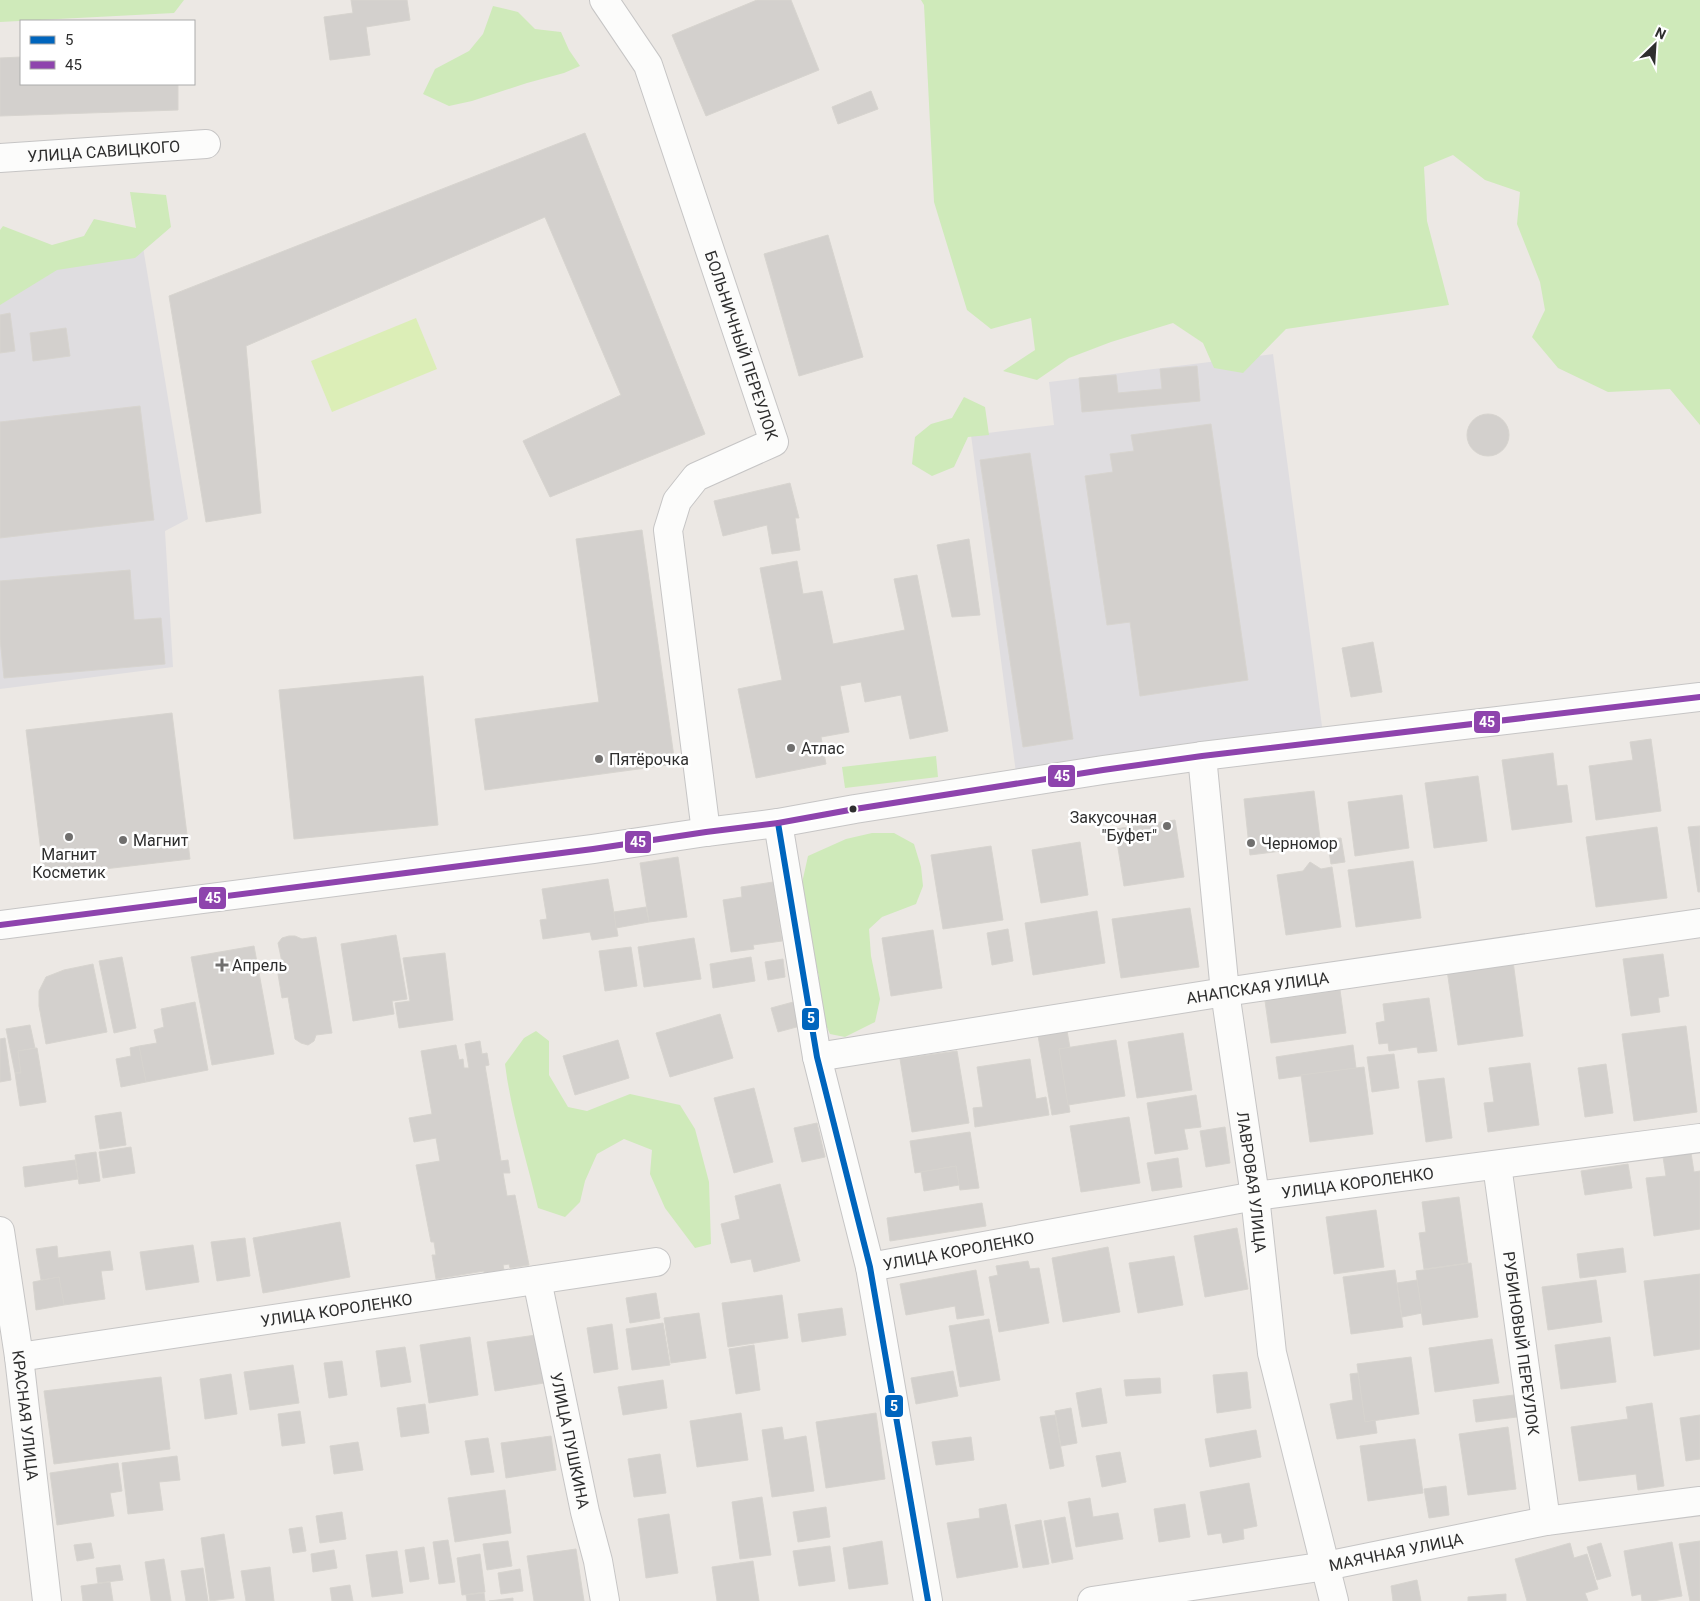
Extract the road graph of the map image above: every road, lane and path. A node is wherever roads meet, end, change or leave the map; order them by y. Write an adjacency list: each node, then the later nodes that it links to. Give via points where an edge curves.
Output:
1 (604, 0): 7 (street, БОЛЬНИЧНЫЙ ПЕРЕУЛОК, via 648,65 774,442 696,477 677,501 668,530)
2 (206, 144): 3 (street, УЛИЦА САВИЦКОГО)
3 (0, 158)
4 (1700, 697): 5 (street)
5 (1202, 756): 6 (street); 10 (street, ЛАВРОВАЯ УЛИЦА)
6 (778, 823): 7 (street); 11 (street)
7 (706, 832): 9 (street)
8 (1700, 923): 10 (street, АНАПСКАЯ УЛИЦА)
9 (0, 925)
10 (1225, 992): 11 (street, АНАПСКАЯ УЛИЦА); 14 (street, ЛАВРОВАЯ УЛИЦА)
11 (817, 1057): 17 (street)
12 (1700, 1138): 13 (street, УЛИЦА КОРОЛЕНКО)
13 (1497, 1165): 14 (street, УЛИЦА КОРОЛЕНКО); 21 (street, РУБИНОВЫЙ ПЕРЕУЛОК)
14 (1255, 1196): 17 (street, УЛИЦА КОРОЛЕНКО); 22 (street, ЛАВРОВАЯ УЛИЦА, via 1272,1352)
15 (0, 1231): 19 (street, КРАСНАЯ УЛИЦА)
16 (656, 1262): 18 (street, УЛИЦА КОРОЛЕНКО)
17 (870, 1267): 25 (street)
18 (537, 1280): 19 (street, УЛИЦА КОРОЛЕНКО); 24 (street, УЛИЦА ПУШКИНА)
19 (19, 1357): 23 (street, КРАСНАЯ УЛИЦА)
20 (1700, 1501): 21 (street, МАЯЧНАЯ УЛИЦА)
21 (1546, 1521): 22 (street, МАЯЧНАЯ УЛИЦА)
22 (1326, 1566): 26 (street, МАЯЧНАЯ УЛИЦА); 27 (street, ЛАВРОВАЯ УЛИЦА)
23 (47, 1601)
24 (605, 1601)
25 (928, 1601)
26 (1092, 1601)
27 (1334, 1601)

